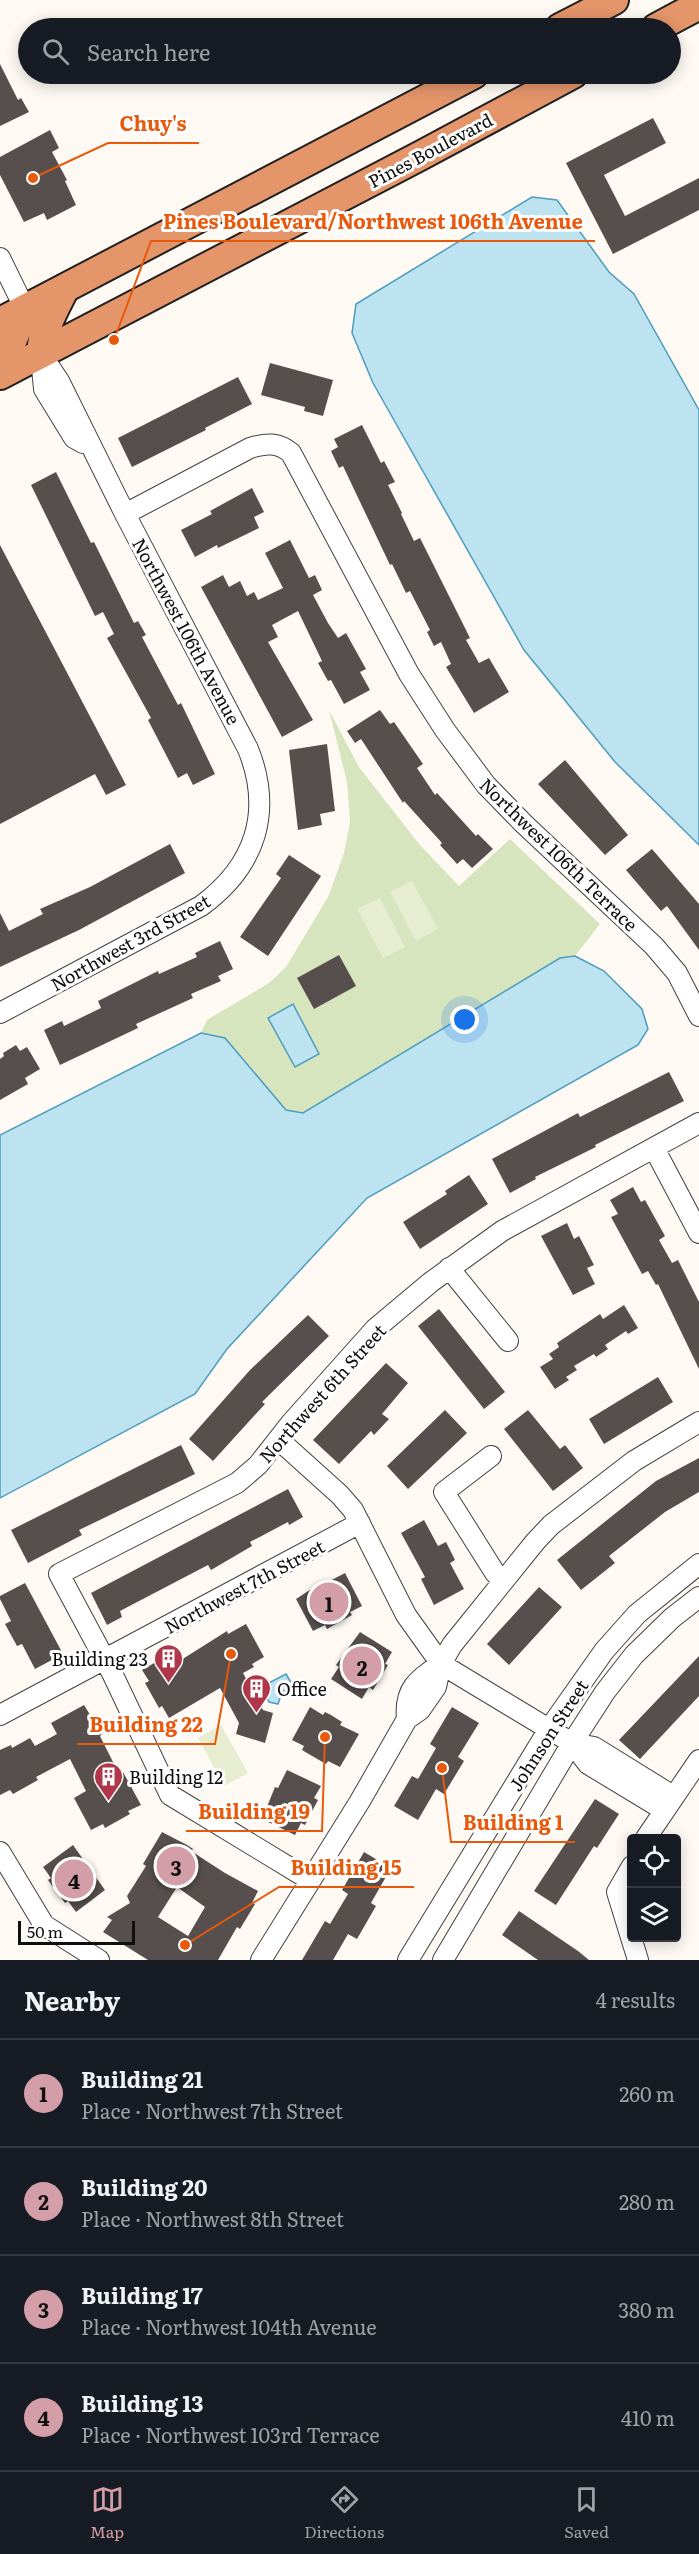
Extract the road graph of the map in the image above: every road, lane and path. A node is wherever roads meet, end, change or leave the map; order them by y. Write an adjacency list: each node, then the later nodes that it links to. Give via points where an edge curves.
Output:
1 (614, 0): 3 (highway)
2 (699, 5): 4 (highway)
3 (579, 18)
4 (675, 18)
5 (455, 84): 8 (highway)
6 (554, 84): 11 (highway, Pines Boulevard)
7 (0, 258): 9 (street)
8 (65, 288): 9 (highway); 11 (highway, via 48,322)
9 (25, 309): 10 (highway); 12 (highway)
10 (0, 322)
11 (41, 354): 13 (highway, Pines Boulevard); 14 (street, Northwest 106th Avenue, via 44,389 54,409 74,438 91,447)
12 (0, 362)
13 (0, 375)
14 (125, 514): 15 (street, Northwest 106th Avenue, via 248,749 258,775); 17 (street, Northwest 106th Terrace, via 260,444 277,444 291,453 409,674 445,730 486,784 524,824 654,946 676,974)
15 (259, 822): 16 (street, Northwest 3rd Street, via 249,852 216,896)
16 (0, 1013)
17 (699, 1016)
18 (699, 1123): 19 (street, Northwest 6th Street)
19 (654, 1148): 20 (street); 21 (street, Northwest 6th Street, via 502,1231)
20 (699, 1233)
21 (449, 1268): 22 (street); 24 (street, Northwest 6th Street, via 375,1329)
22 (508, 1341)
23 (699, 1422): 28 (street, via 634,1461 551,1525)
24 (279, 1440): 26 (street, via 340,1495); 30 (street, Northwest 6th Street, via 237,1483 59,1575)
25 (491, 1456): 28 (street, via 444,1492)
26 (360, 1523): 30 (street, Northwest 7th Street); 31 (street, via 406,1616)
27 (699, 1564): 33 (street, Johnson Street, via 637,1614 604,1651)
28 (503, 1580): 31 (street)
29 (699, 1597): 34 (street, Johnson Street, via 634,1655)
30 (103, 1660): 32 (street, Northwest 7th Street); 40 (street, via 170,1795)
31 (441, 1664): 33 (street); 40 (street, via 436,1687 420,1710 407,1719)
32 (0, 1715)
33 (549, 1729): 34 (street); 43 (street, Johnson Street)
34 (572, 1743): 36 (street, via 594,1747); 44 (street, Johnson Street)
35 (699, 1760): 36 (street)
36 (668, 1803): 37 (street)
37 (649, 1834)
38 (0, 1852): 41 (street, via 44,1925)
39 (627, 1874): 45 (street, via 616,1892)
40 (310, 1880): 42 (street)
41 (99, 1960)
42 (261, 1960)
43 (408, 1960)
44 (443, 1960)
45 (638, 1960)

